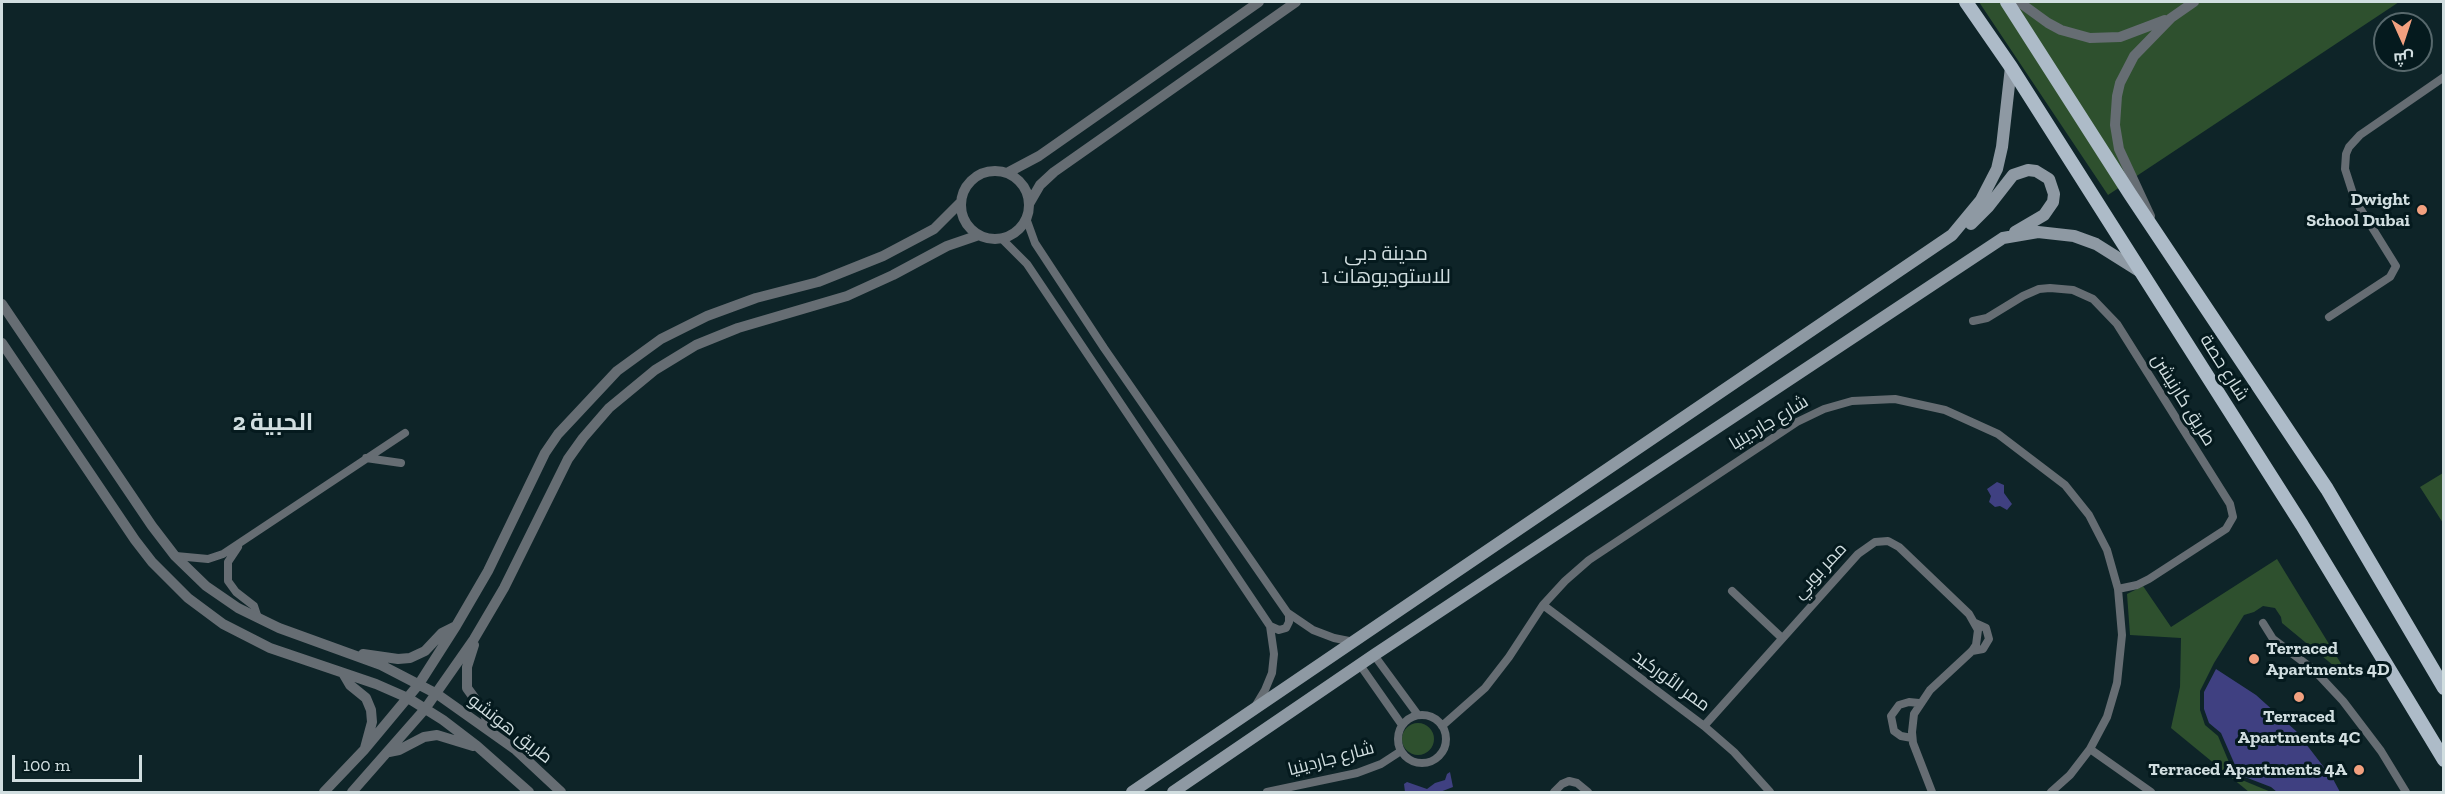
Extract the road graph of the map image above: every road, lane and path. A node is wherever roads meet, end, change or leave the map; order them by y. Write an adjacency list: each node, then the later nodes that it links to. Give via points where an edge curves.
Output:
1 (1259, 2): 10 (street, via 1039,156)
2 (1296, 2): 12 (street, via 1054,172 1040,185)
3 (1966, 2): 8 (main road, شارع حصة)
4 (2007, 2): 14 (main road, شارع حصة)
5 (2019, 2): 7 (street, via 2061,30 2090,38 2120,36)
6 (2194, 2): 7 (street)
7 (2170, 18): 14 (street, via 2134,56 2120,83 2115,111 2119,149)
8 (2011, 67): 16 (main road, via 1997,169 1981,201); 19 (main road, شارع حصة)
9 (2444, 77): 21 (street, via 2360,135 2349,147 2345,169 2355,200 2396,266 2390,277)
10 (1006, 173): 11 (street, via 976,176 963,192); 12 (street, via 1018,180)
11 (961, 202): 15 (street, via 964,220); 35 (street, via 934,229 883,256 818,282 707,316 630,359 552,444)
12 (1029, 204): 13 (street)
13 (1026, 218): 17 (street, via 1016,231); 32 (street, via 1035,243 1066,291)
14 (2154, 228): 45 (main road, شارع حصة, via 2327,489)
15 (980, 235): 17 (street); 38 (street, via 947,246 847,296 717,335 673,357 641,381 609,408 568,459)
16 (1952, 236): 18 (main road, via 1980,215 2013,175 2028,170 2043,174 2052,187 2049,210); 39 (main road)
17 (1000, 238): 36 (street, via 1027,264)
18 (2003, 238): 19 (main road, via 2038,232 2074,236 2097,244); 41 (main road)
19 (2141, 272): 62 (main road, شارع حصة, via 2302,525)
20 (2, 304): 28 (street)
21 (2329, 317)
22 (1973, 321): 29 (street, طريق كارنيشن, via 1987,318 2039,289 2073,290 2093,299 2116,324 2232,508 2233,517 2226,529 2149,579)
23 (2, 343): 43 (street, طريق هونشو, via 135,540 169,580 208,613 247,637)
24 (405, 433): 25 (street)
25 (366, 458): 26 (street); 27 (street)
26 (401, 463)
27 (244, 540): 28 (street, via 208,559); 33 (street, via 231,556 227,575 231,587 257,609)
28 (175, 556): 33 (street, via 206,586)
29 (2118, 589): 31 (street, شارع جاردينيا, via 2096,526 2056,476 1976,422 1909,400 1881,399 1838,405 1797,422 1589,560); 58 (street, شارع جاردينيا, via 2121,662 2107,717)
30 (1732, 591): 37 (street)
31 (1544, 605): 53 (street, شارع جاردينيا, via 1491,681); 54 (street, ممر الأوركيد)
32 (1287, 612): 36 (street, via 1290,618 1286,628); 39 (street, via 1313,630)
33 (258, 618): 40 (street)
34 (2263, 624): 76 (street, via 2273,639 2314,670 2343,701)
35 (456, 626): 40 (street, via 410,658); 44 (street)
36 (1270, 626): 50 (street, via 1272,673)
37 (1782, 638): 48 (street, ممر بوبي, via 1869,545 1881,541 1899,547 1976,623 1986,628 1989,639 1983,649 1972,651); 54 (street, ممر بوبي)
38 (474, 639): 46 (street); 55 (street, via 465,679 470,694 485,713)
39 (1355, 642): 50 (main road)
40 (348, 653): 44 (street, طريق هونشو)
41 (1374, 655): 42 (main road); 51 (street)
42 (1360, 665): 52 (street); 68 (main road)
43 (343, 673): 47 (street, طريق هونشو); 59 (street, via 366,698 371,710 372,722)
44 (419, 684): 46 (street, طريق هونشو); 47 (street)
45 (2444, 688)
46 (436, 694): 49 (street); 55 (street, طريق هونشو)
47 (408, 698): 49 (street, طريق هونشو); 59 (street)
48 (1919, 703): 56 (street); 56 (street, ممر بوبي, via 1899,705 1891,716 1894,731)
49 (425, 709): 57 (street, طريق هونشو); 61 (street)
50 (1249, 713): 67 (main road)
51 (1418, 715): 52 (street); 53 (street, via 1427,715)
52 (1402, 725): 60 (street, شارع جاردينيا, via 1398,742)
53 (1442, 726): 60 (street, شارع جاردينيا, via 1443,750 1431,761 1414,761)
54 (1704, 726): 72 (street, ممر الأوركيد)
55 (489, 729): 66 (street, طريق هونشو)
56 (1912, 738): 73 (street)
57 (477, 746): 61 (street, via 437,735); 65 (street, طريق هونشو)
58 (2090, 749): 74 (street, شارع جاردينيا); 75 (street)
59 (364, 750): 63 (street)
60 (1401, 751): 69 (street, شارع جاردينيا, via 1382,764 1357,773)
61 (389, 752): 64 (street)
62 (2444, 760)
63 (324, 792)
64 (352, 792)
65 (529, 792)
66 (561, 792)
67 (1132, 792)
68 (1173, 792)
69 (1267, 792)
70 (1554, 792): 71 (street, via 1565,782 1573,782)
71 (1588, 792)
72 (1770, 792)
73 (1932, 792)
74 (2051, 792)
75 (2151, 792)
76 (2406, 792)

